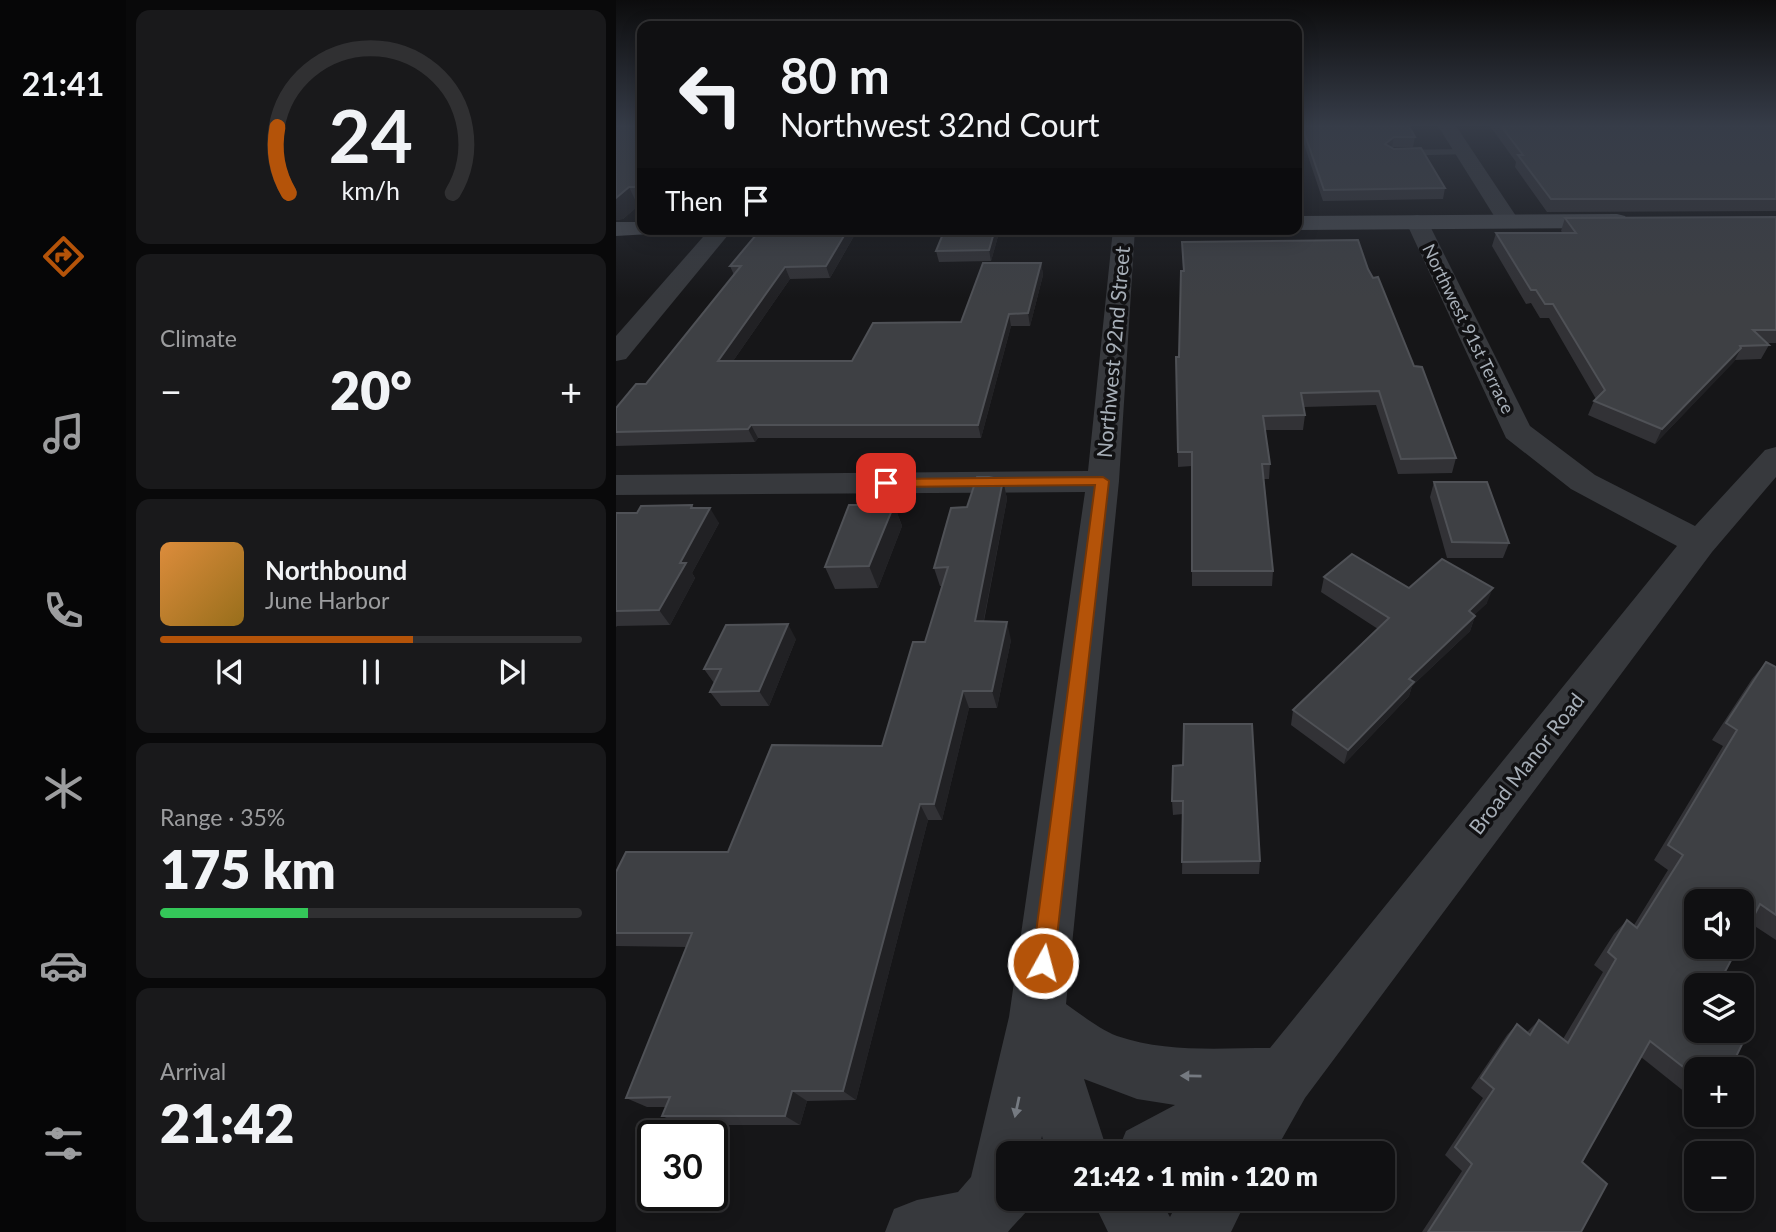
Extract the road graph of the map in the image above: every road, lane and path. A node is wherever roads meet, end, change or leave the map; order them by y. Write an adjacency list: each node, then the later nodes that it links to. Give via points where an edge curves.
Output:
1 (1484, 183): 4 (street)
2 (1633, 221): 4 (main road)
3 (1417, 222): 4 (main road); 5 (main road); 14 (street, Northwest 91st Terrace, via 1517,431 1583,482)
4 (1509, 222)
5 (1302, 223)
6 (616, 229): 7 (main road)
7 (637, 229)
8 (717, 235): 10 (street)
9 (1124, 235): 12 (street, Northwest 92nd Street)
10 (616, 353)
11 (1776, 457): 14 (street, Broad Manor Road)
12 (1103, 481): 13 (street); 15 (street, Northwest 92nd Street)
13 (616, 485)
14 (1699, 543): 16 (street, Broad Manor Road)
15 (1037, 1017): 16 (street, one-way to 15, via 1171,1076 1133,1069 1093,1054); 17 (street, Northwest 92nd Street); 22 (street, Northwest 92nd Street, one-way to 22)
16 (1284, 1077): 18 (street, Broad Manor Road); 19 (street, Broad Manor Road)
17 (1073, 1141)
18 (1169, 1141)
19 (1248, 1141)
20 (1131, 1211): 23 (street)
21 (1208, 1211): 24 (street)
22 (972, 1214)
23 (1144, 1232)
24 (1196, 1232)

